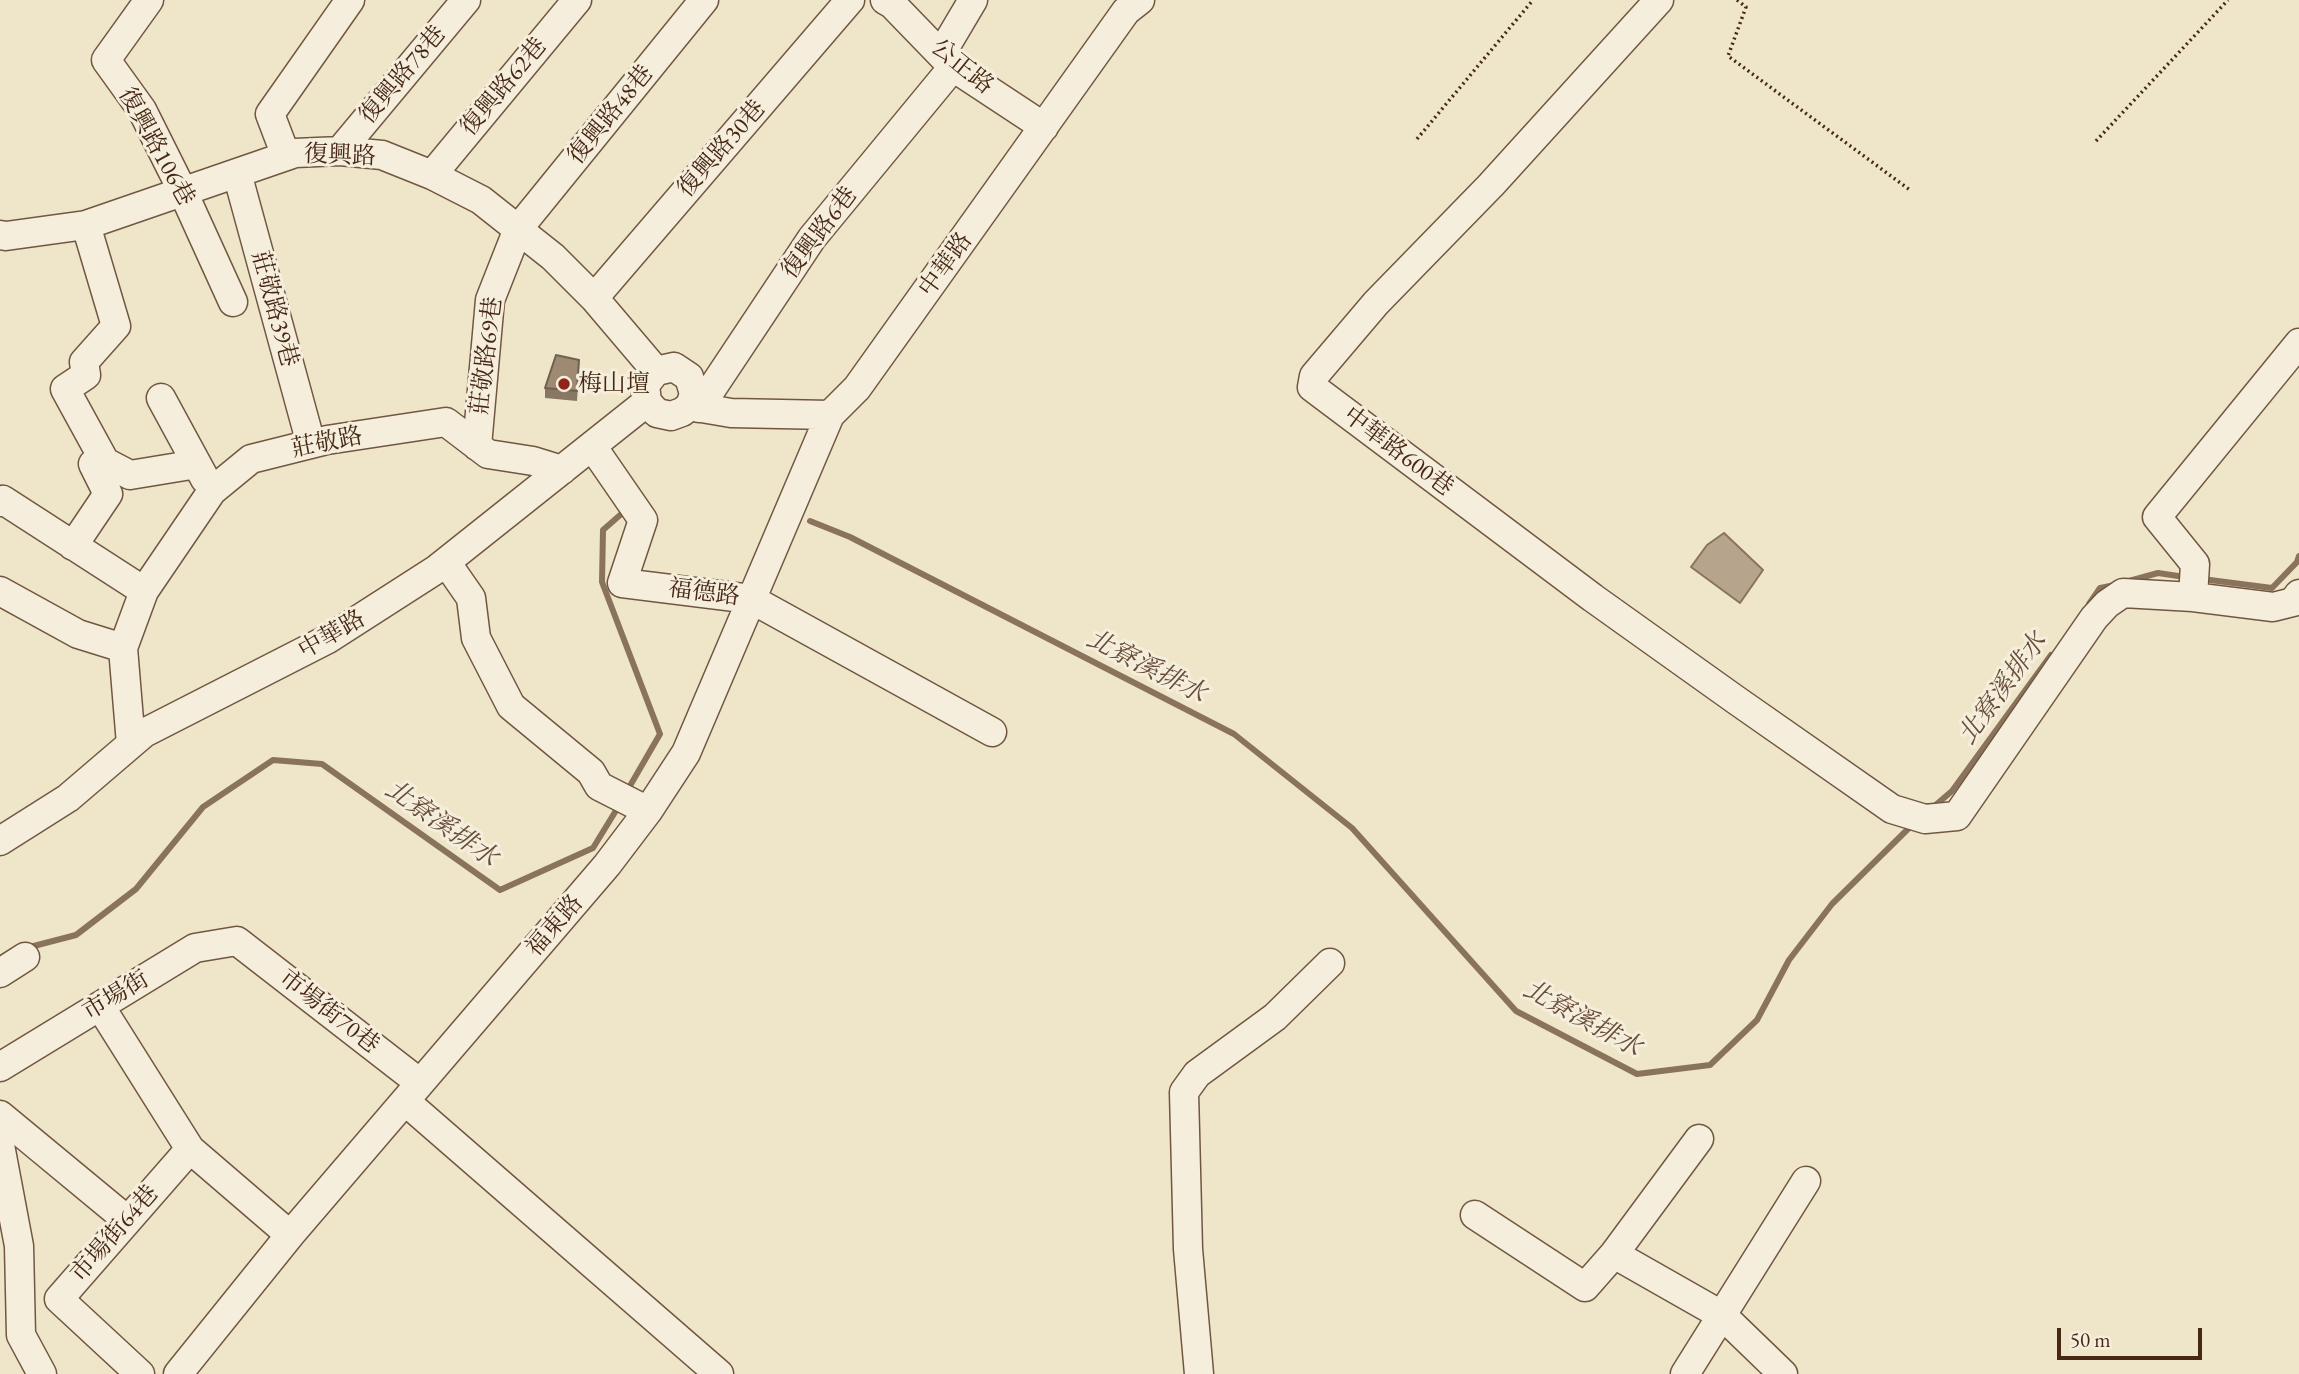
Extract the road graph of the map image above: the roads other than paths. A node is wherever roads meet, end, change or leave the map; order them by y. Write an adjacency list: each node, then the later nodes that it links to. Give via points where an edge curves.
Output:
1 (149, 0): 17 (street, 復興路106巷, via 106,60 142,110)
2 (351, 0): 14 (street, via 270,114)
3 (466, 0): 13 (street, 復興路78巷)
4 (576, 0): 16 (street, 復興路62巷)
5 (704, 0): 19 (street, 復興路48巷)
6 (850, 0): 21 (street, 復興路30巷)
7 (885, 0): 11 (street, 公正路)
8 (973, 0): 11 (street, 復興路6巷)
9 (1659, 0): 42 (street, 中華路600巷, via 1376,303 1314,376 1312,387 1593,598 1892,809 1918,817 1957,816 2107,604 2123,593)
10 (1137, 1): 12 (street, 中華路)
11 (947, 60): 12 (street, 公正路); 27 (street, 復興路6巷, via 812,238)
12 (1044, 127): 28 (street, 中華路, via 857,388)
13 (340, 151): 14 (street, 復興路); 16 (street, 復興路, via 382,155)
14 (286, 156): 15 (street, 復興路)
15 (237, 173): 17 (street, 復興路); 29 (street, 莊敬路39巷)
16 (432, 175): 19 (street, 復興路, via 481,200)
17 (183, 192): 18 (street, 復興路); 22 (street, 復興路106巷)
18 (86, 225): 20 (street, 復興路); 33 (street, via 116,326 84,362 86,375 65,389 105,461 130,475)
19 (518, 229): 21 (street, 復興路); 30 (street, 莊敬路69巷, via 490,300)
20 (0, 235)
21 (594, 298): 24 (street, 復興路)
22 (233, 302)
23 (2299, 343): 42 (street, via 2157,517 2195,564)
24 (656, 370): 26 (street, via 645,384); 27 (street, via 674,367 689,377)
25 (160, 398): 33 (street)
26 (647, 402): 27 (street, via 657,413 671,416); 31 (street, 中華路)
27 (695, 407): 28 (street, via 731,413)
28 (830, 415): 43 (street, 福東路)
29 (311, 444): 30 (street, 莊敬路, via 446,422); 35 (street, 莊敬路, via 251,459)
30 (477, 446): 34 (street, 莊敬路, via 488,454)
31 (592, 446): 34 (street, 中華路); 43 (street, 福德路, via 643,520 622,583)
32 (93, 464): 37 (street, via 108,494)
33 (197, 464): 35 (street)
34 (562, 470): 38 (street, 中華路)
35 (212, 491): 40 (street, 莊敬路)
36 (0, 502): 37 (street, via 4,500)
37 (72, 546): 40 (street)
38 (446, 562): 46 (street, 中華路, via 328,639 144,733); 47 (street, via 471,598 476,638 511,706 591,772 599,786)
39 (0, 591): 44 (street, via 78,634)
40 (145, 591): 44 (street, 莊敬路)
41 (2299, 594): 42 (street, via 2293,601 2273,607)
42 (2193, 597)
43 (751, 599): 45 (street, 福德路); 47 (street, 福東路, via 686,753)
44 (123, 648): 46 (street)
45 (992, 732)
46 (131, 744): 48 (street, 中華路, via 68,798)
47 (631, 802): 55 (street, 福東路, via 607,865)
48 (0, 841)
49 (237, 941): 53 (street, 市場街, via 195,947); 55 (street, 市場街70巷)
50 (25, 957): 52 (street)
51 (1330, 963): 70 (street, via 1275,1017 1197,1074 1184,1092 1188,1249)
52 (0, 973)
53 (100, 1006): 54 (street, 市場街); 59 (street)
54 (0, 1067)
55 (412, 1092): 63 (street, 福東路); 69 (street, 市場街70巷)
56 (0, 1115): 62 (street)
57 (1699, 1139): 64 (street)
58 (0, 1145): 66 (street, via 19,1246 21,1335)
59 (190, 1149): 62 (street, 市場街64巷); 63 (street)
60 (1806, 1181): 65 (street)
61 (1475, 1215): 64 (street, via 1585,1287)
62 (127, 1220): 67 (street, 市場街64巷, via 59,1298)
63 (290, 1235): 68 (street, 福東路)
64 (1614, 1254): 65 (street)
65 (1723, 1317): 71 (street); 72 (street)
66 (42, 1374)
67 (140, 1374)
68 (178, 1374)
69 (719, 1374)
70 (1199, 1374)
71 (1685, 1374)
72 (1783, 1374)

